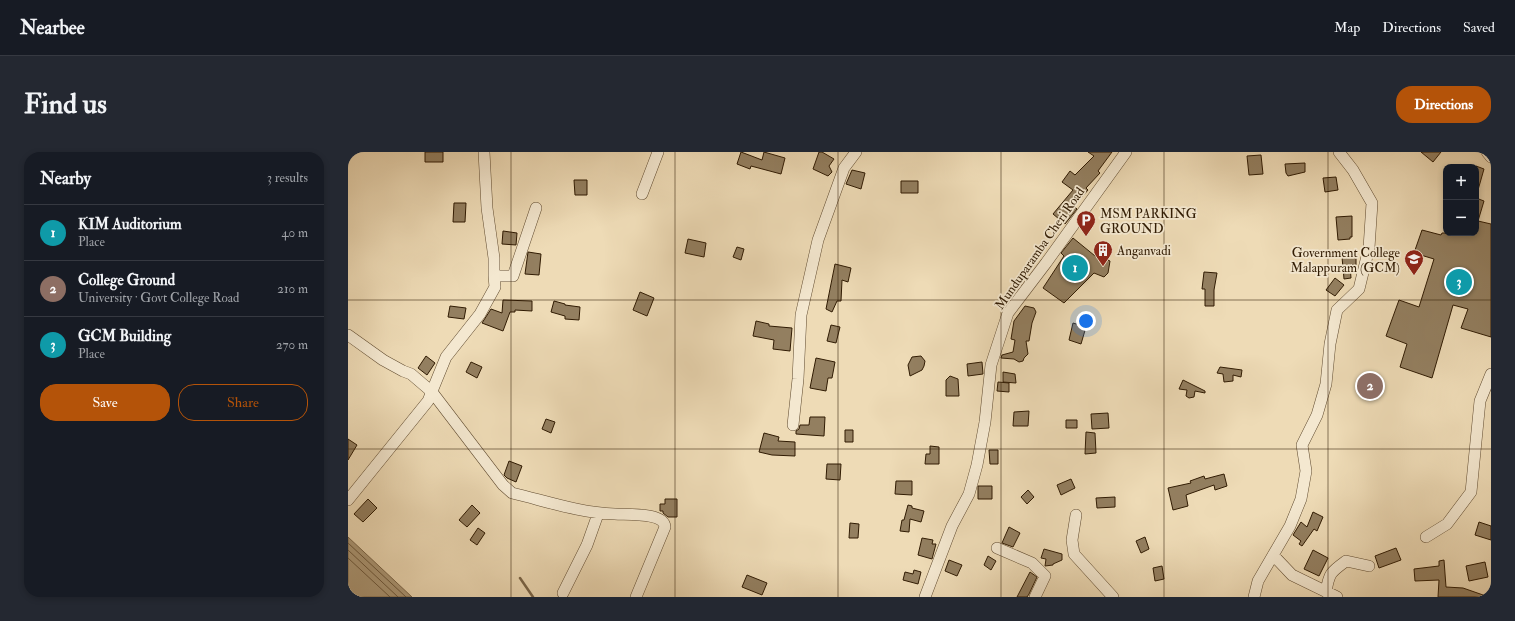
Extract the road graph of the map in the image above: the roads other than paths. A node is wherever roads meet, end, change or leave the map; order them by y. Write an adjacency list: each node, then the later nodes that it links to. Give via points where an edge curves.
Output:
1 (484, 152): 10 (street)
2 (658, 152): 8 (street)
3 (856, 152): 14 (street, via 844,168 816,248 801,316)
4 (1126, 152): 25 (street, Munduparamba Cheri Road, via 1008,314 991,365 982,436 969,494 952,526)
5 (1340, 152): 20 (street, via 1372,203 1369,248 1359,289 1337,310 1326,384 1317,415 1302,445 1306,471 1301,499 1290,526)
6 (1487, 152): 7 (street)
7 (1491, 157)
8 (642, 194)
9 (536, 208): 10 (street, via 513,276)
10 (494, 276): 13 (street, via 495,287 480,314 446,357)
11 (348, 335): 13 (street, via 383,360 411,374)
12 (1491, 374): 18 (street, via 1480,401 1471,492 1447,524)
13 (432, 392): 15 (street, via 428,401); 16 (street, via 503,485 512,493)
14 (793, 425)
15 (348, 500)
16 (598, 514): 23 (street, via 587,546); 24 (street, via 649,516 658,518 665,524)
17 (1076, 515): 27 (street, via 1072,540 1074,554)
18 (1426, 537)
19 (997, 548): 26 (street, via 1032,563 1044,576)
20 (1273, 555): 22 (street, via 1292,575); 28 (street, via 1258,581)
21 (1369, 566): 22 (street, via 1346,561 1328,578)
22 (1326, 592): 29 (street)
23 (563, 593)
24 (636, 597)
25 (925, 597)
26 (1035, 597)
27 (1113, 597)
28 (1254, 597)
29 (1336, 597)

